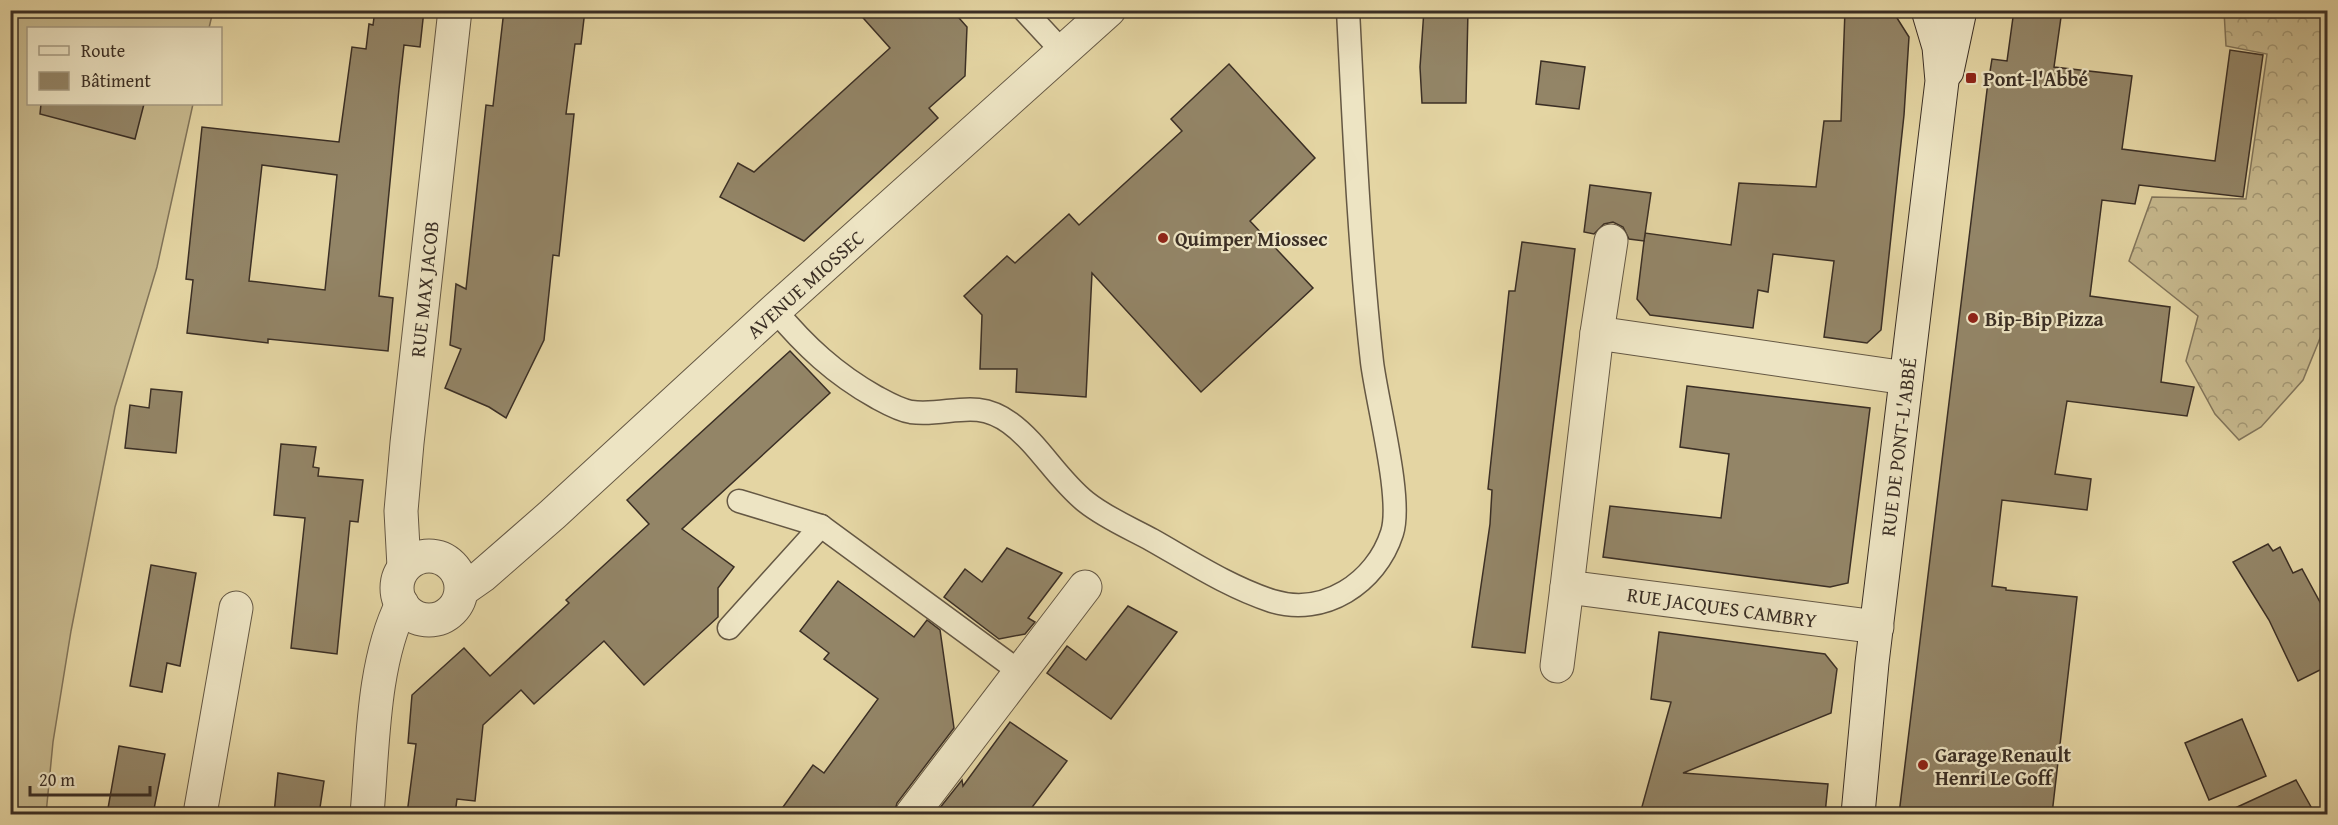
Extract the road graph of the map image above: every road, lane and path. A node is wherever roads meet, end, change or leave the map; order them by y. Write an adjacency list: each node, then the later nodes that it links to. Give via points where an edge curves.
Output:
1 (455, 10): 15 (street, RUE MAX JACOB, via 407,443 401,511)
2 (1024, 10): 7 (lane)
3 (1109, 10): 7 (street, AVENUE MIOSSEC)
4 (1348, 10): 10 (lane, via 1352,117 1371,347 1395,519 1374,568 1364,580 1337,598 1301,604 1275,602 1225,581 1083,500 1010,423 968,407 928,413 895,407 834,371 804,345)
5 (1928, 10): 8 (street, RUE DE PONT-L'ABBÉ, via 1939,47)
6 (1960, 10): 8 (street, RUE DE PONT-L'ABBÉ)
7 (1063, 52): 10 (street, AVENUE MIOSSEC)
8 (1942, 81): 12 (street, RUE DE PONT-L'ABBÉ)
9 (1611, 242): 11 (street)
10 (775, 310): 16 (street, AVENUE MIOSSEC, via 482,576)
11 (1597, 333): 12 (street); 17 (street)
12 (1906, 378): 21 (street, RUE DE PONT-L'ABBÉ)
13 (739, 501): 14 (lane)
14 (821, 526): 22 (lane); 24 (lane)
15 (404, 567): 16 (street, via 430,555); 20 (street, via 397,585)
16 (455, 576): 20 (street, via 460,599 450,613 435,620)
17 (1567, 586): 21 (street, RUE JACQUES CAMBRY); 23 (street)
18 (1085, 587): 24 (street)
19 (236, 608): 25 (street)
20 (410, 611): 26 (street, via 391,625 385,652)
21 (1876, 627): 28 (street, RUE DE PONT-L'ABBÉ)
22 (729, 628)
23 (1557, 666)
24 (1020, 672): 27 (street)
25 (200, 814)
26 (366, 814)
27 (912, 814)
28 (1858, 814)

